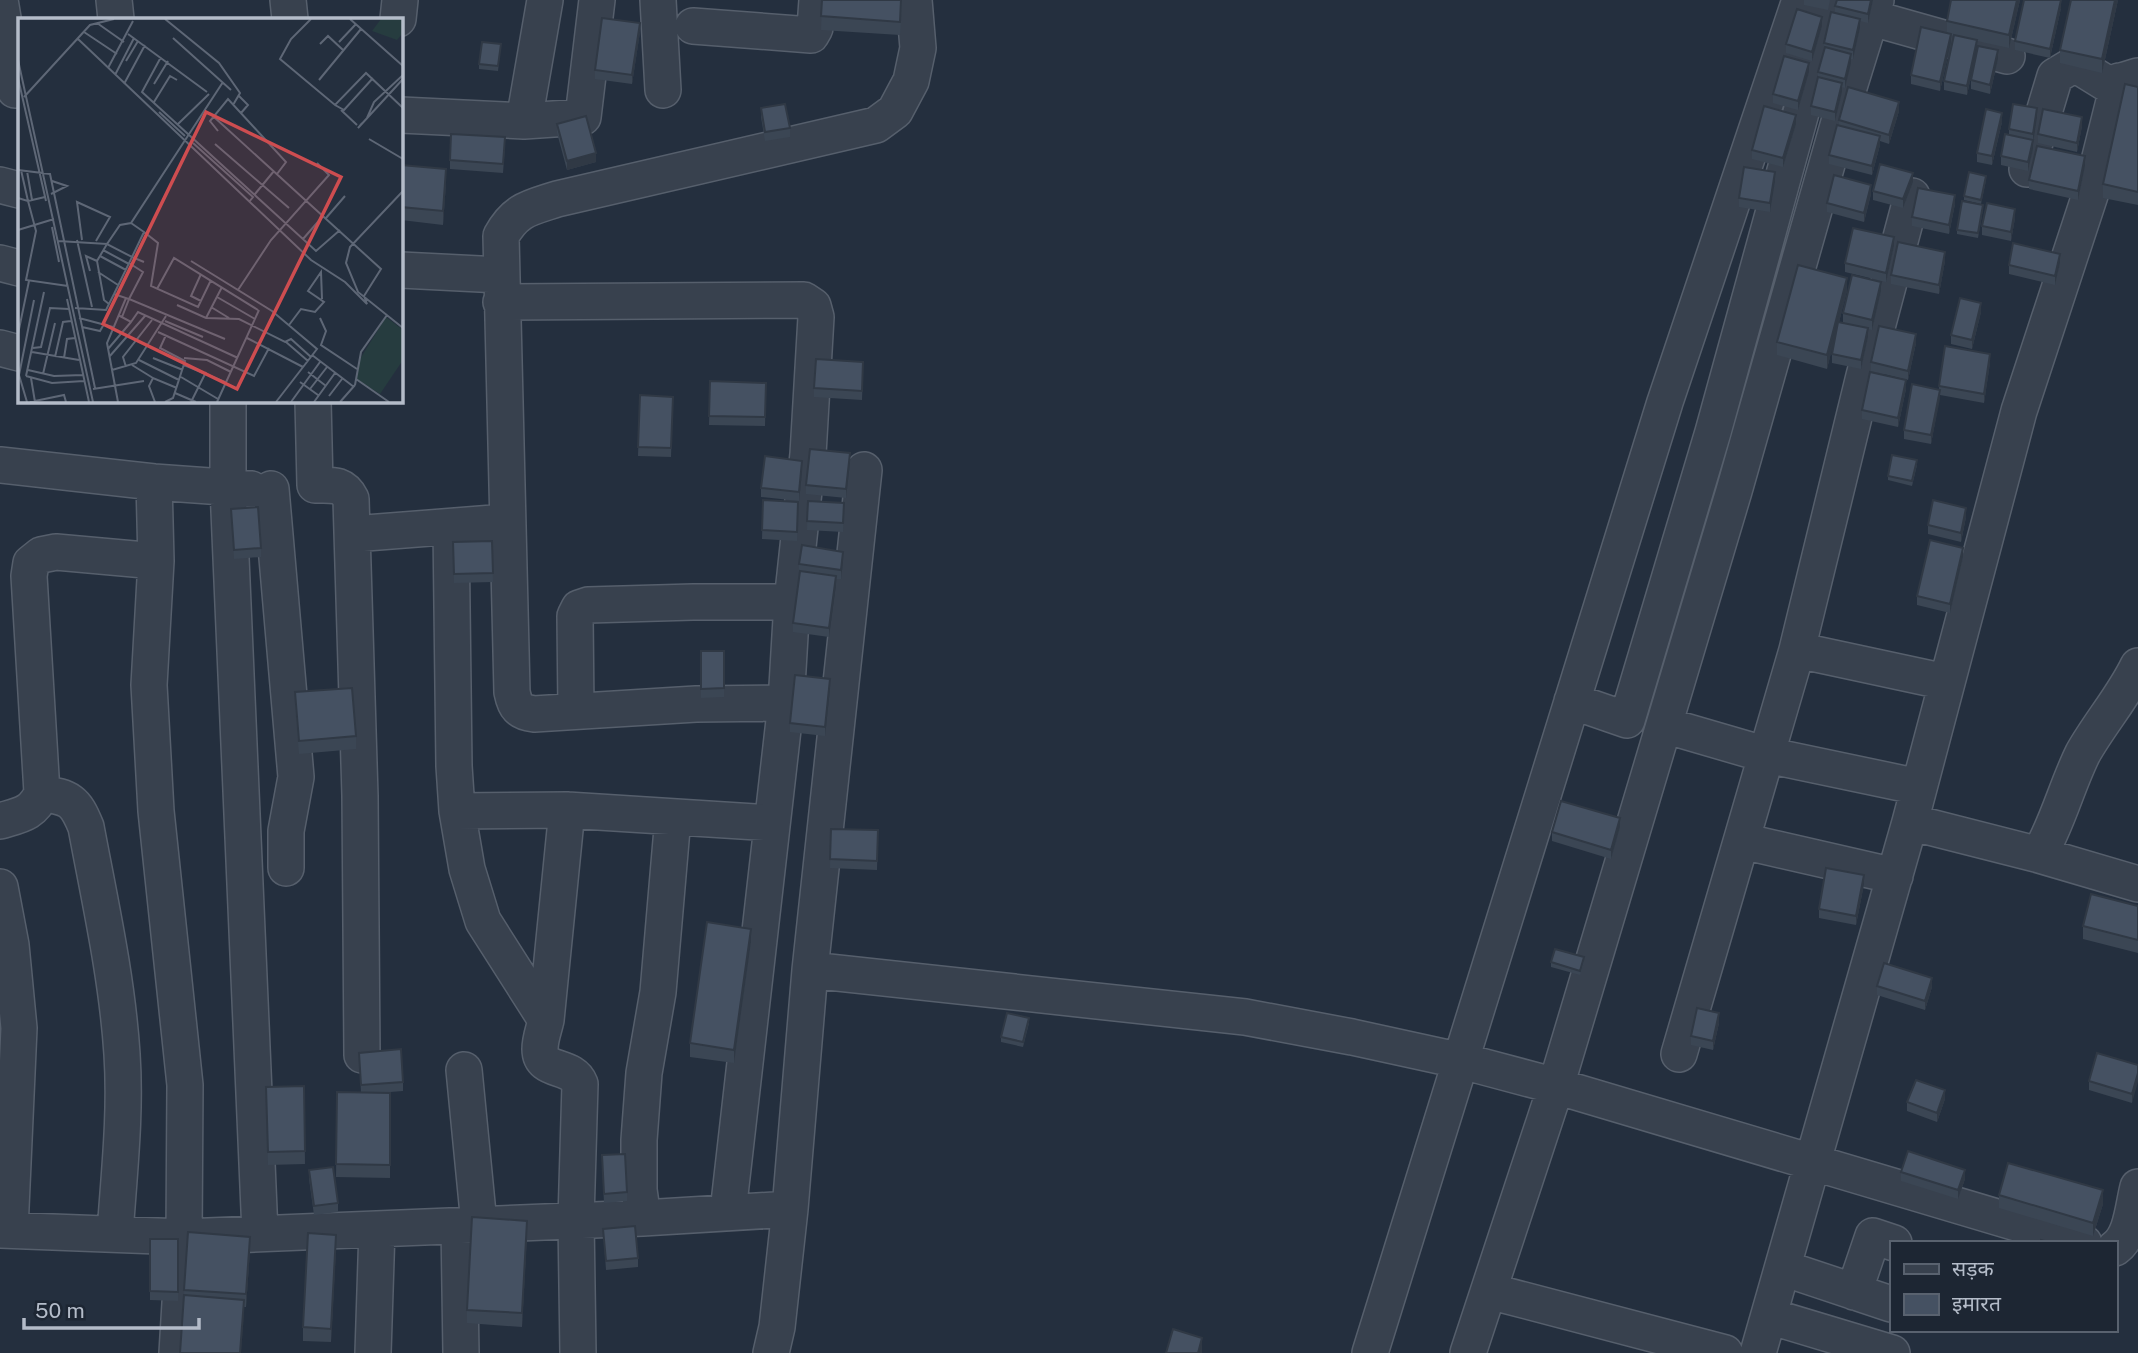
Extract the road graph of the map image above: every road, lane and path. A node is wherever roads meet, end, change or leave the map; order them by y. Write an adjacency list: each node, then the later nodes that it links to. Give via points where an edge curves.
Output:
1 (114, 0): 13 (street)
2 (288, 0): 14 (street)
3 (400, 0): 15 (street)
4 (545, 0): 22 (street)
5 (597, 0): 22 (street, via 583,117)
6 (658, 0): 20 (street)
7 (817, 0): 16 (street, via 811,35)
8 (914, 0): 30 (street, via 918,48 911,81 895,111 876,125 528,208 510,220 500,236)
9 (1800, 0): 49 (street)
10 (1832, 0): 52 (street, via 1713,432)
11 (1, 7): 19 (street)
12 (1874, 9): 17 (street); 53 (street)
13 (116, 18)
14 (290, 18)
15 (398, 18)
16 (694, 26)
17 (2007, 56)
18 (2129, 79): 23 (street, via 2109,85 2075,64 2054,76); 48 (street, via 2019,411)
19 (11, 90)
20 (663, 90)
21 (402, 115): 22 (street)
22 (524, 121)
23 (2027, 169)
24 (0, 185): 25 (street)
25 (18, 190)
26 (1912, 196): 46 (street)
27 (0, 263): 28 (street)
28 (18, 268)
29 (402, 270): 30 (street)
30 (500, 289): 41 (street); 45 (street, via 804,300 813,306 817,317 808,454)
31 (0, 348): 32 (street)
32 (18, 353)
33 (228, 402): 39 (street)
34 (313, 402): 38 (street)
35 (0, 465): 37 (street)
36 (864, 470): 69 (street)
37 (154, 482): 39 (street); 44 (street)
38 (315, 485): 40 (street); 43 (street, via 337,484 346,490 351,499)
39 (228, 488): 40 (street); 86 (street)
40 (271, 489): 65 (street, via 296,777 286,831)
41 (506, 522): 42 (street); 51 (street, via 514,704 521,712 534,714)
42 (451, 527): 43 (street); 58 (street)
43 (353, 534): 73 (street)
44 (156, 561): 56 (street, via 57,552 31,563); 88 (street, via 149,685 156,811 185,1085)
45 (792, 602): 50 (street); 51 (street, via 579,608 575,616)
46 (1797, 650): 48 (street); 54 (street)
47 (2138, 666): 64 (street, via 2082,756 2042,850)
48 (1946, 682): 55 (street)
49 (1572, 701): 52 (street); 74 (street)
50 (786, 703): 51 (street); 61 (street)
51 (576, 712)
52 (1627, 720): 53 (street)
53 (1663, 728): 54 (street); 76 (street)
54 (1767, 755): 55 (street); 63 (street)
55 (1919, 787): 62 (street)
56 (42, 793): 60 (street, via 26,813); 87 (street, via 71,800 86,827 117,996 123,1115)
57 (567, 810): 58 (street); 59 (street); 70 (street)
58 (457, 811): 70 (street, via 467,869 483,921)
59 (673, 817): 61 (street); 81 (street, via 658,992 644,1073 639,1140)
60 (0, 821)
61 (772, 822): 80 (street)
62 (1910, 822): 64 (street); 66 (street)
63 (1742, 841): 66 (street); 72 (street)
64 (2036, 854): 67 (street)
65 (286, 868)
66 (1895, 876): 77 (street)
67 (2138, 884)
68 (0, 887): 71 (street, via 12,957)
69 (810, 970): 74 (street, via 1245,1017); 79 (street)
70 (546, 1020): 82 (street, via 541,1057 550,1066 570,1071 580,1084)
71 (9, 1028): 85 (street)
72 (1679, 1054)
73 (362, 1055)
74 (1462, 1061): 76 (street); 102 (street)
75 (464, 1070): 83 (street)
76 (1556, 1086): 77 (street); 93 (street)
77 (1814, 1164): 89 (street); 92 (street)
78 (2138, 1187): 91 (street, via 2127,1232)
79 (790, 1209): 80 (street); 101 (street)
80 (728, 1212): 81 (street)
81 (643, 1218): 82 (street)
82 (576, 1219): 83 (street); 100 (street)
83 (469, 1225): 84 (street); 99 (street)
84 (377, 1229): 86 (street); 98 (street)
85 (5, 1230): 87 (street)
86 (260, 1233): 88 (street)
87 (115, 1234): 88 (street)
88 (184, 1237): 97 (street)
89 (2077, 1241)
90 (1890, 1242): 94 (street, via 1873,1236)
91 (2117, 1247)
92 (1783, 1268): 94 (street); 96 (street)
93 (1489, 1290): 103 (street); 104 (street)
94 (1854, 1292): 95 (street)
95 (1890, 1304)
96 (1769, 1316): 105 (street); 106 (street)
97 (177, 1353)
98 (373, 1353)
99 (461, 1353)
100 (578, 1353)
101 (771, 1353)
102 (1370, 1353)
103 (1468, 1353)
104 (1725, 1353)
105 (1758, 1353)
106 (1892, 1353)

